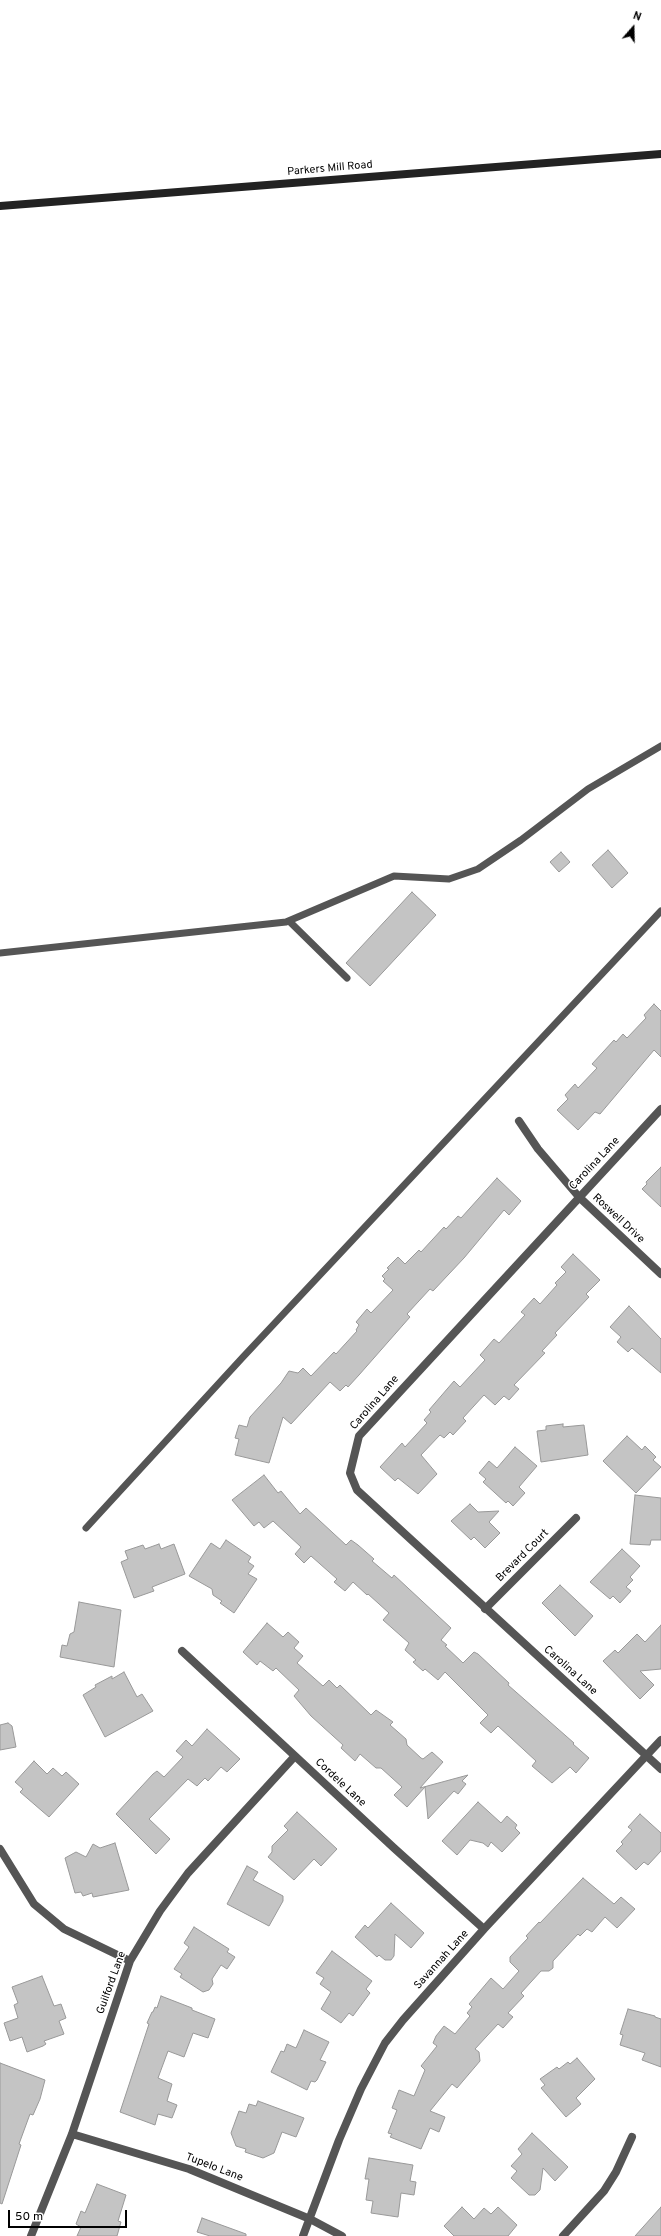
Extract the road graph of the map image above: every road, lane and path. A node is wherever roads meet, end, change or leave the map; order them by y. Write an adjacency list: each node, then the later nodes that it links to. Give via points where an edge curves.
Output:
1 (661, 154): 2 (main road, Parkers Mill Road)
2 (0, 206)
3 (661, 746): 5 (lane, via 588,789 478,869 449,879 394,876)
4 (661, 911): 13 (lane)
5 (289, 921): 6 (lane); 7 (lane)
6 (0, 953)
7 (348, 978)
8 (661, 1109): 10 (street, Carolina Lane)
9 (519, 1121): 10 (street, Roswell Drive, via 538,1149)
10 (579, 1197): 11 (street, Roswell Drive); 14 (street, Carolina Lane, via 358,1436 351,1466 357,1490)
11 (661, 1274)
12 (576, 1518): 14 (street, Brevard Court)
13 (86, 1528)
14 (485, 1609): 18 (street, Carolina Lane)
15 (182, 1651): 17 (street, Cordele Lane)
16 (661, 1740): 18 (street, Savannah Lane)
17 (295, 1756): 21 (street, Cordele Lane); 22 (street, Guilford Lane, via 188,1873 160,1911)
18 (647, 1756): 19 (street, Carolina Lane); 21 (street, Savannah Lane)
19 (661, 1769)
20 (0, 1849): 22 (street, via 34,1904 64,1929)
21 (484, 1929): 25 (street, Savannah Lane, via 403,2020 386,2043 352,2111)
22 (130, 1961): 23 (street, Guilford Lane)
23 (72, 2134): 25 (street, Tupelo Lane, via 189,2169); 26 (street, Guilford Lane)
24 (632, 2137): 29 (street, via 604,2191)
25 (310, 2219): 27 (street, Savannah Lane); 28 (street, Tupelo Lane)
26 (31, 2236)
27 (303, 2236)
28 (342, 2236)
29 (563, 2236)

